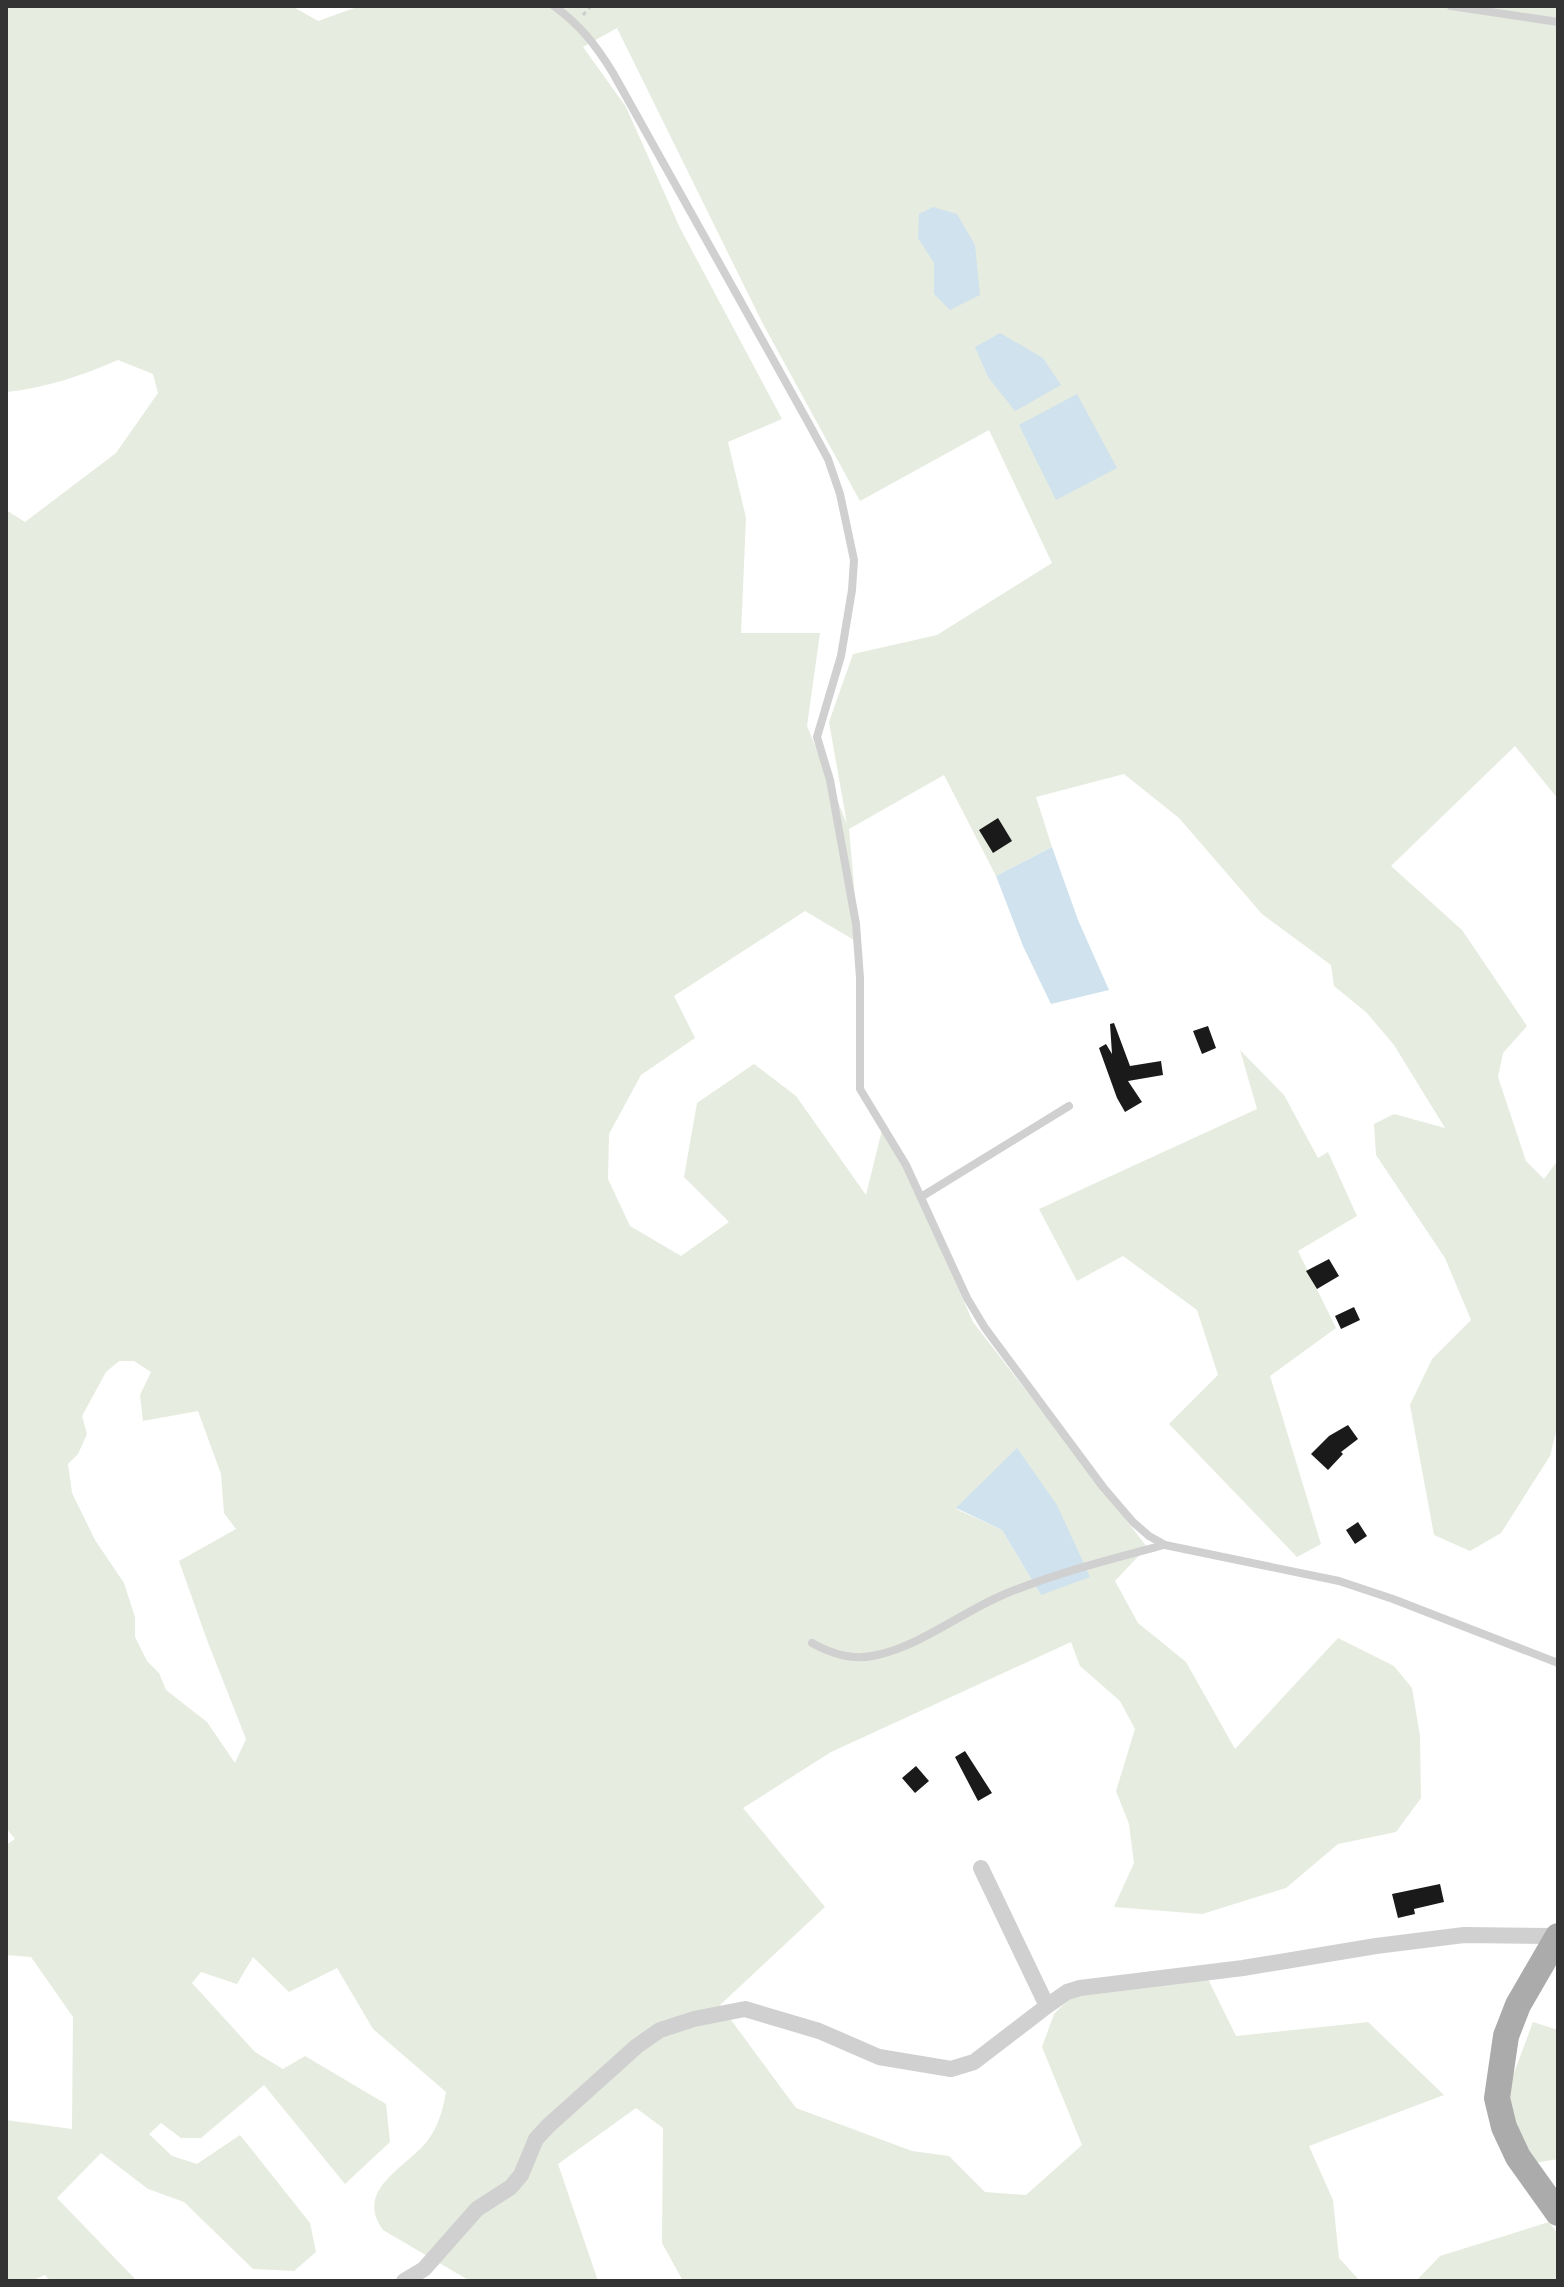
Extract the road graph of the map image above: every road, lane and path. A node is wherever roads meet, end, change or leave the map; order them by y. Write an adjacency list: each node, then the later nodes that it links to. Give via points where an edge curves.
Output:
1 (554, 6): 5 (lane, via 585,31 613,73 828,459 840,494 854,560 852,590 841,656 817,737 856,924 860,1089)
2 (1451, 6): 3 (lane)
3 (1558, 22)
4 (1069, 1106): 5 (lane)
5 (921, 1197): 6 (lane, via 985,1328 1103,1487 1141,1529)
6 (1165, 1545): 7 (lane, via 1003,1594 876,1656 837,1656); 8 (lane, via 1339,1581)
7 (812, 1643)
8 (1558, 1663)
9 (981, 1868): 11 (street)
10 (1558, 1936): 11 (street, via 1464,1935 1376,1946 1080,1988); 12 (main road, via 1506,2036 1497,2098 1518,2157)
11 (1047, 2006): 13 (street, via 974,2062 951,2069 879,2057 819,2031 745,2009 660,2030 548,2126 511,2187 477,2209 424,2269)
12 (1558, 2213)
13 (404, 2281)

